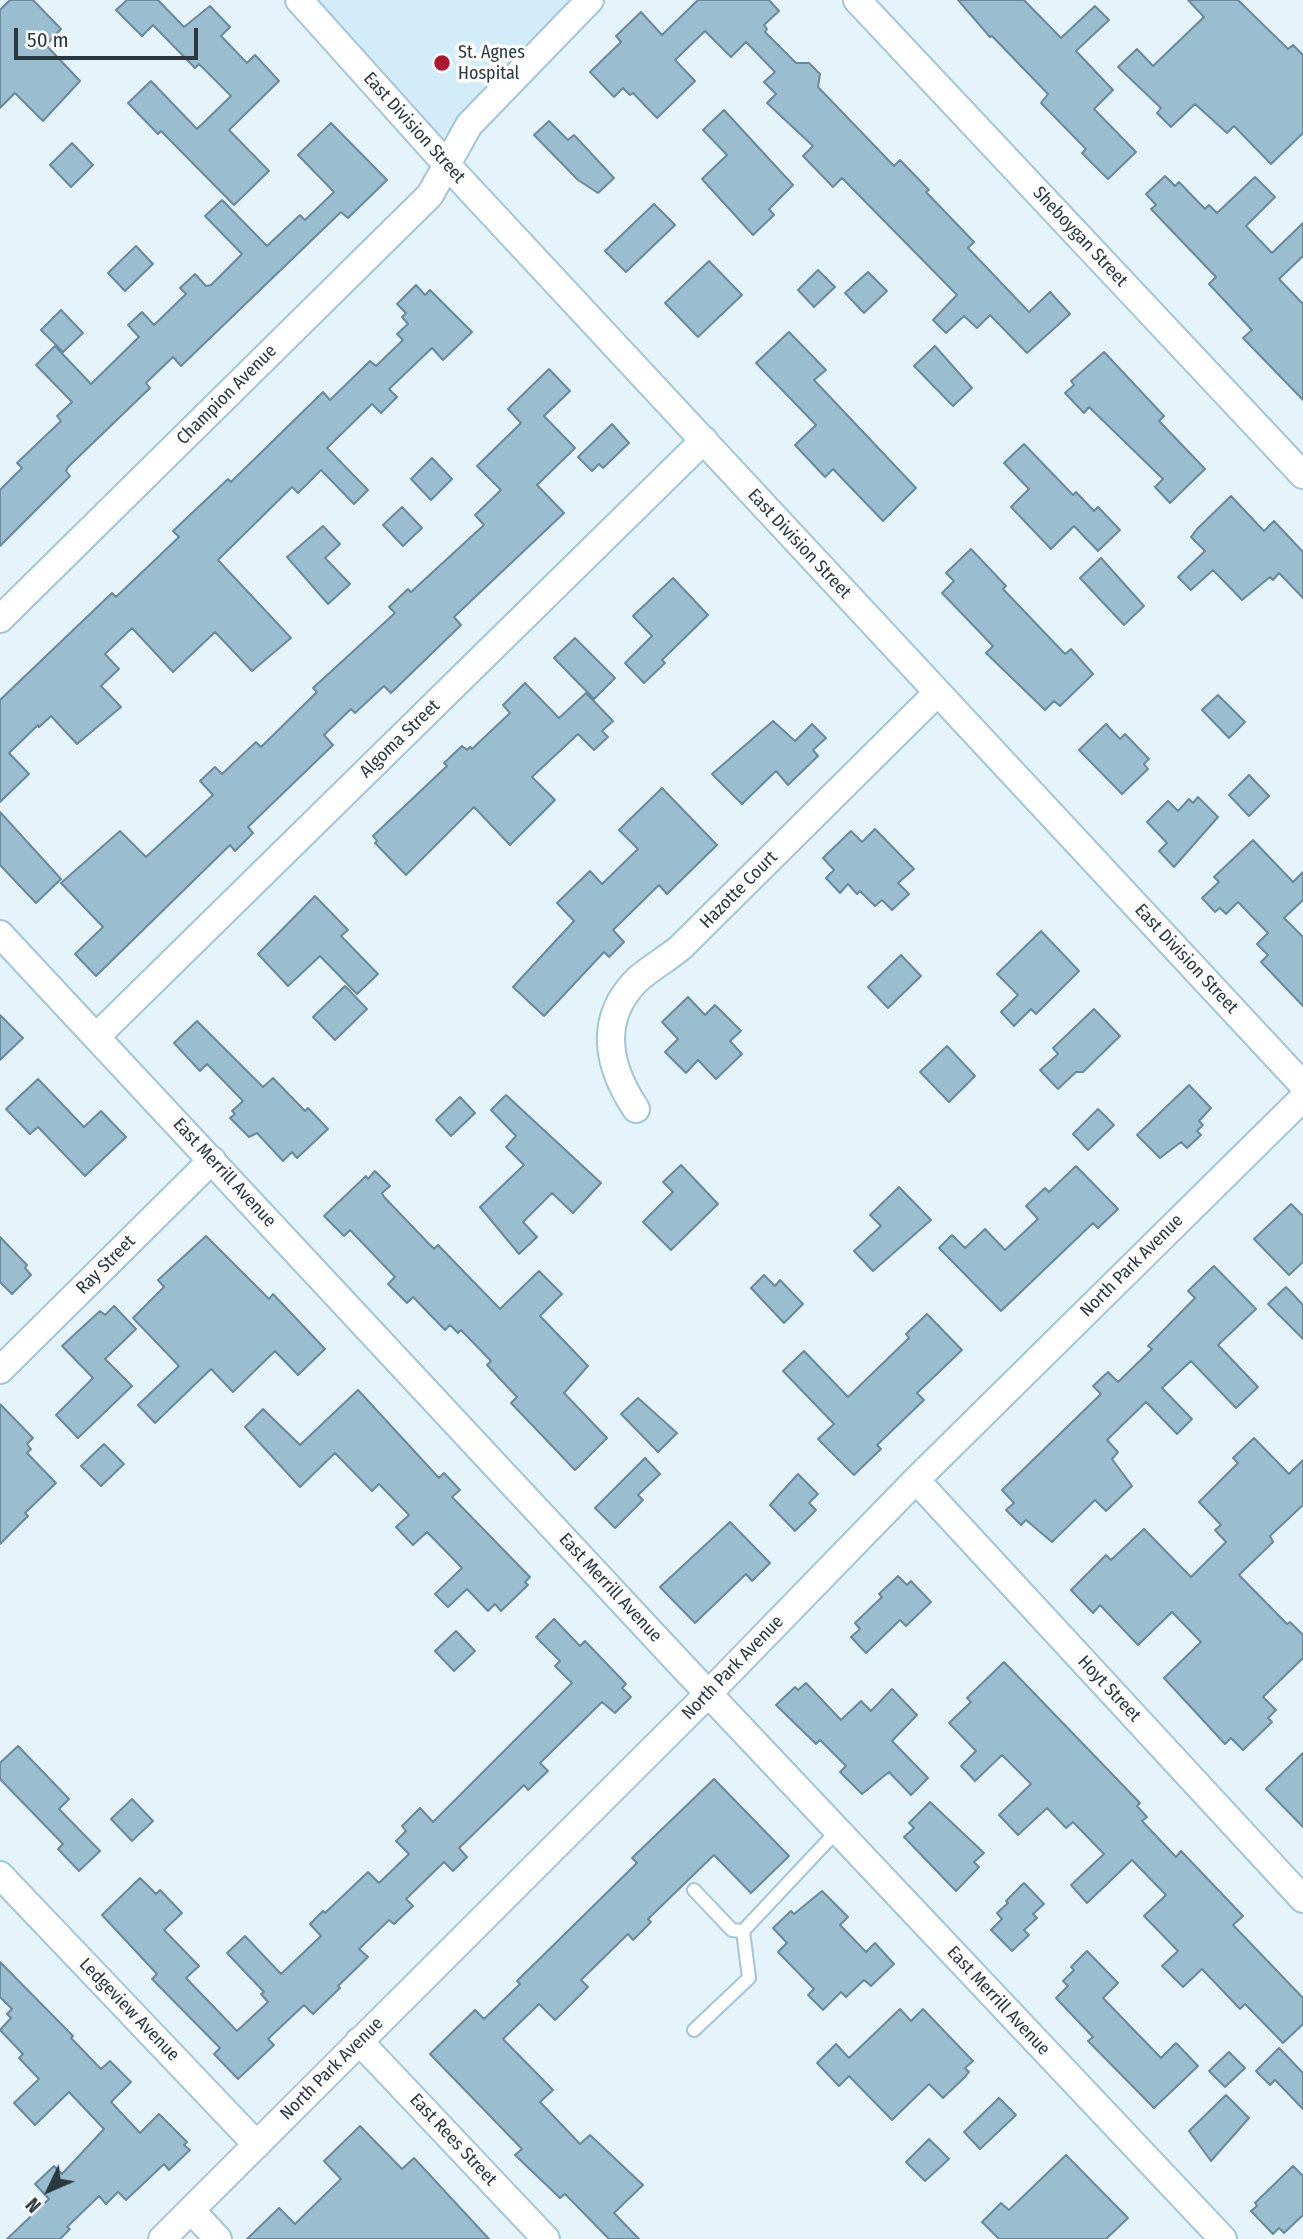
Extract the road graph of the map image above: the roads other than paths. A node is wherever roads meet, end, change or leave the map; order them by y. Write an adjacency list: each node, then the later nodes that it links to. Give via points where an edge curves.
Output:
1 (299, 0): 4 (street, East Division Street)
2 (590, 0): 4 (street, Champion Avenue, via 469,125)
3 (857, 0): 6 (street, Sheboygan Street)
4 (448, 166): 5 (street, East Division Street); 7 (street, Champion Avenue, via 430,195)
5 (704, 440): 8 (street, East Division Street); 10 (street, Algoma Street)
6 (1303, 475)
7 (0, 619)
8 (937, 693): 11 (street, East Division Street); 13 (street, Hazotte Court, via 681,947 627,992 615,1015 610,1049)
9 (0, 934): 10 (street, East Merrill Avenue)
10 (96, 1037): 14 (street, East Merrill Avenue)
11 (1303, 1085)
12 (1303, 1098): 16 (street, North Park Avenue)
13 (636, 1109)
14 (212, 1160): 15 (street, Ray Street); 17 (street, East Merrill Avenue)
15 (0, 1370)
16 (916, 1480): 17 (street, North Park Avenue); 21 (street, Hoyt Street)
17 (708, 1694): 18 (street, East Merrill Avenue); 24 (street, North Park Avenue)
18 (837, 1830): 22 (lane); 30 (street, East Merrill Avenue)
19 (0, 1875): 25 (street, Ledgeview Avenue)
20 (694, 1890): 22 (lane, via 732,1930)
21 (1303, 1899)
22 (743, 1931): 23 (lane, via 749,1978)
23 (694, 2030)
24 (359, 2041): 25 (street, North Park Avenue); 29 (street, East Rees Street)
25 (257, 2145): 26 (street, North Park Avenue)
26 (191, 2210): 27 (street, North Park Avenue); 28 (street)
27 (162, 2239)
28 (218, 2239)
29 (547, 2239)
30 (1223, 2239)

